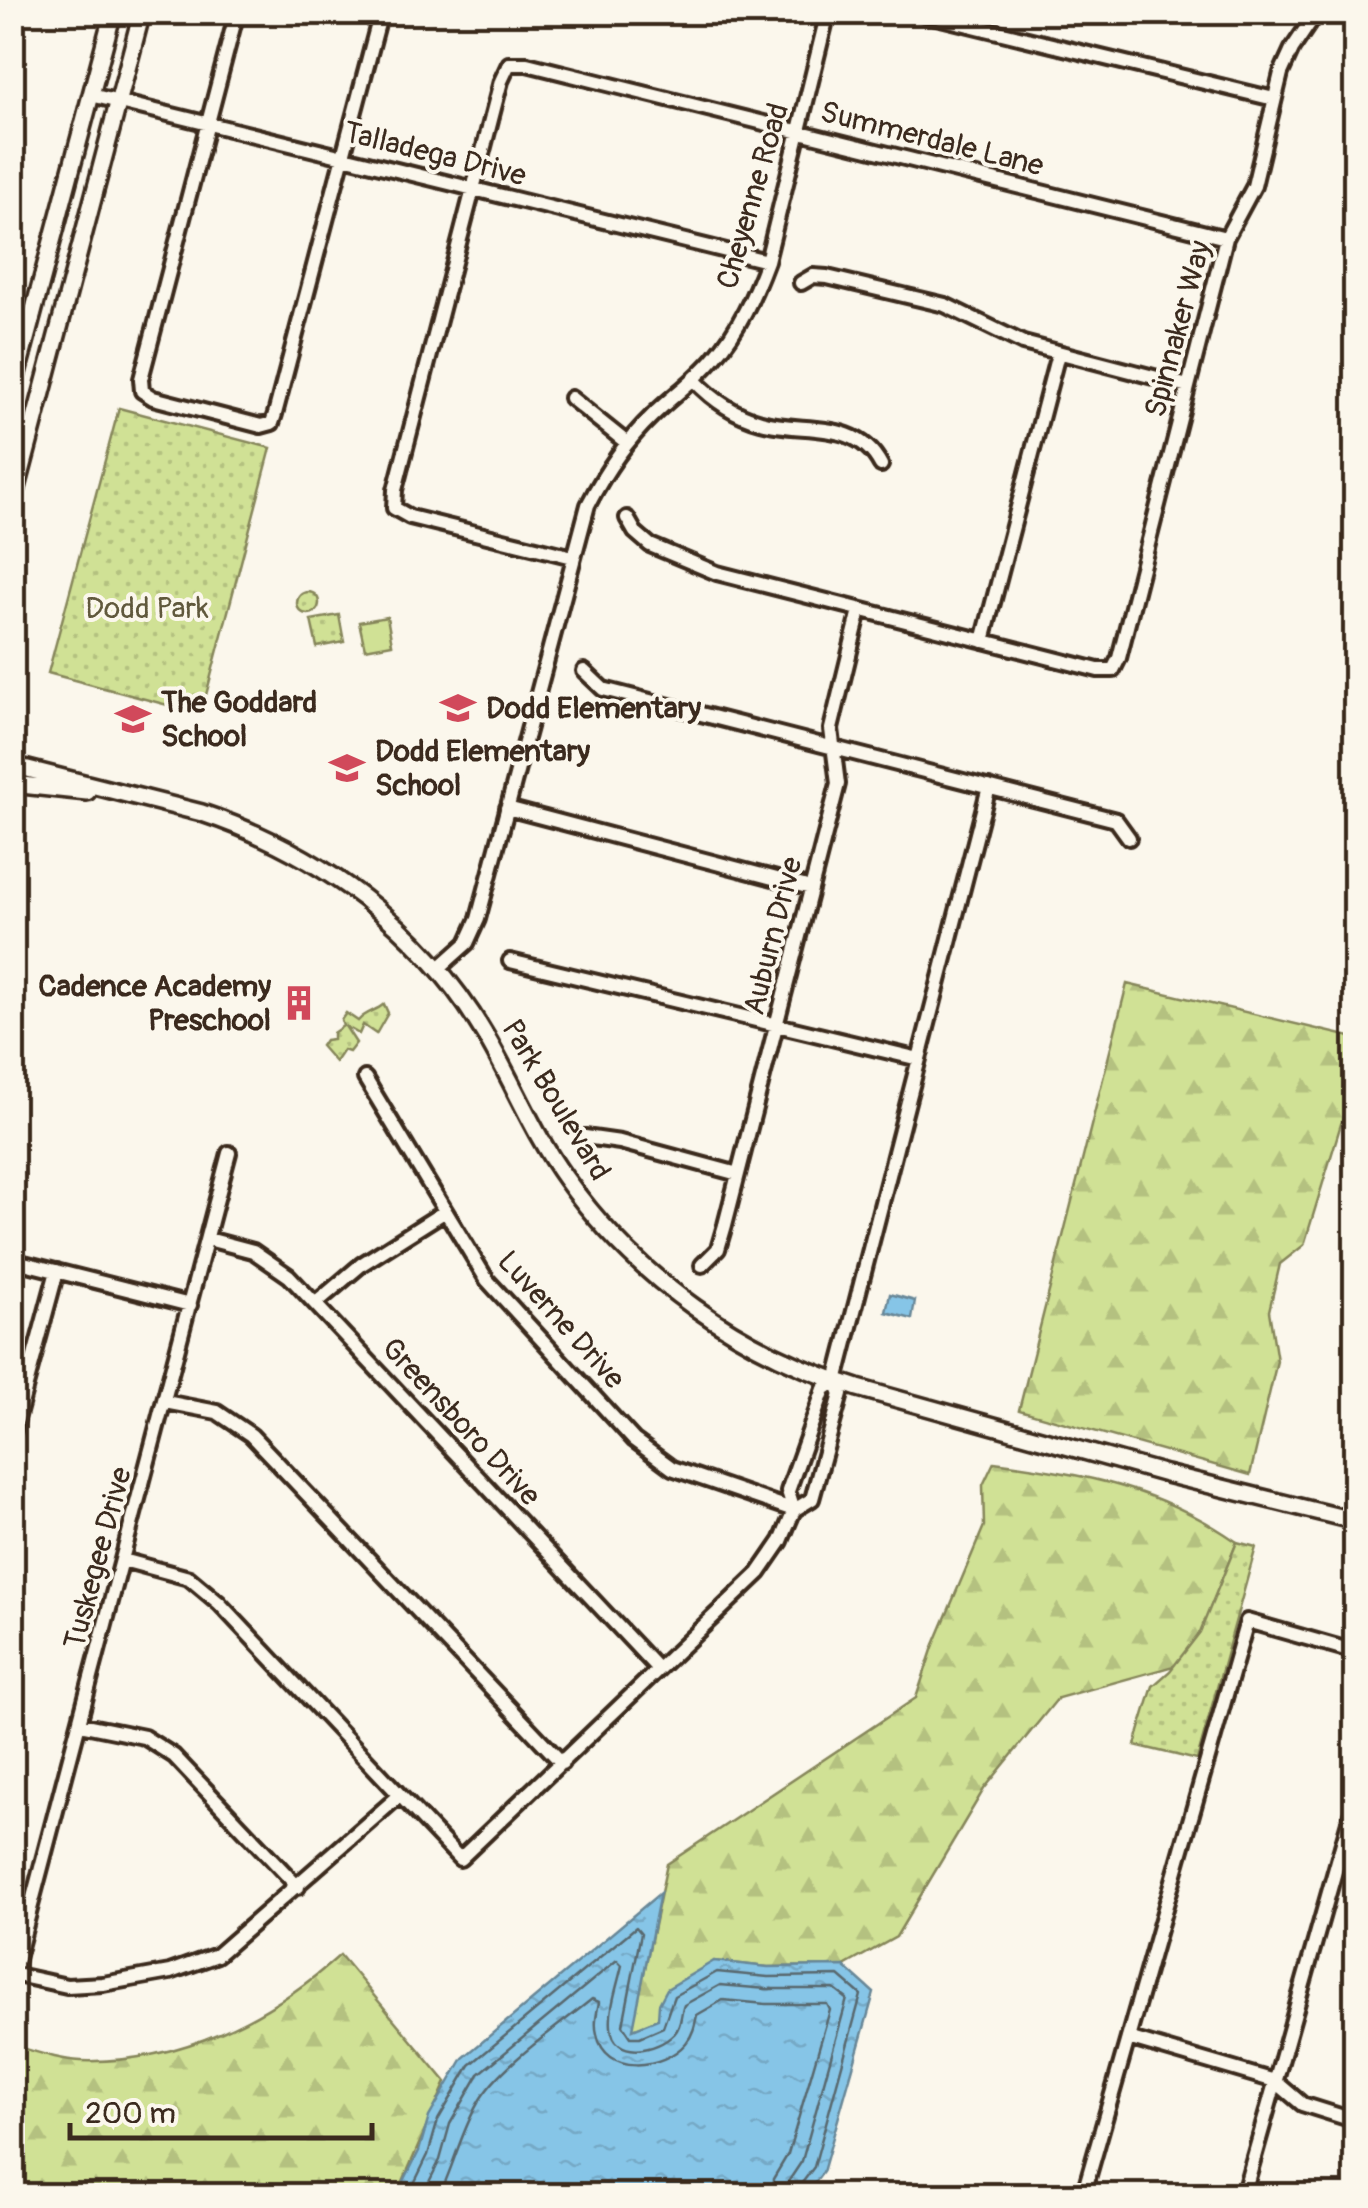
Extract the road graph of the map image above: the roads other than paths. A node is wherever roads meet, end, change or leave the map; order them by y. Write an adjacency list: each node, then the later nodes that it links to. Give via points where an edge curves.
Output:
1 (113, 12): 8 (main road)
2 (142, 12): 10 (main road)
3 (237, 12): 11 (street)
4 (381, 12): 13 (street)
5 (828, 12): 12 (street, Cheyenne Road)
6 (916, 12): 9 (street)
7 (1316, 12): 9 (street, Spinnaker Way, via 1280,73)
8 (90, 96): 10 (street, Talladega Drive); 21 (main road)
9 (1274, 100): 15 (street, Spinnaker Way, via 1254,186)
10 (118, 102): 11 (street, Talladega Drive); 25 (main road)
11 (208, 124): 13 (street, Talladega Drive); 13 (street, via 142,391 261,426 272,423)
12 (800, 131): 14 (street, Summerdale Lane, via 509,64); 15 (street, Summerdale Lane); 16 (street, Cheyenne Road)
13 (342, 158): 14 (street, Talladega Drive)
14 (474, 189): 16 (street, Talladega Drive); 28 (street, via 394,508)
15 (1226, 238): 20 (street, Spinnaker Way)
16 (767, 262): 19 (street, Cheyenne Road, via 738,326)
17 (801, 282): 18 (street, via 827,277 945,305)
18 (1058, 354): 20 (street); 30 (street)
19 (694, 380): 23 (street, Cheyenne Road); 24 (street, via 758,421 850,434 872,448)
20 (1188, 386): 30 (street, Spinnaker Way, via 1113,670)
21 (12, 392)
22 (571, 398): 23 (street)
23 (627, 443): 28 (street, Cheyenne Road, via 588,505)
24 (881, 464)
25 (16, 479): 26 (main road)
26 (12, 507)
27 (627, 518): 29 (street, via 650,545 685,562)
28 (573, 557): 37 (street, Cheyenne Road)
29 (860, 610): 30 (street); 32 (street, Auburn Drive, via 831,729)
30 (983, 641)
31 (584, 670): 32 (street, via 603,689)
32 (834, 747): 35 (street); 39 (street, Auburn Drive, via 838,784)
33 (12, 765): 36 (main road, Park Boulevard)
34 (12, 784): 36 (main road, Park Boulevard)
35 (989, 788): 38 (street, via 1116,820); 43 (street)
36 (131, 795): 41 (main road, Park Boulevard, via 214,817 313,863 388,918)
37 (507, 808): 39 (street); 41 (street, Cheyenne Road, via 474,932)
38 (1129, 838)
39 (812, 888): 42 (street, Auburn Drive)
40 (510, 961): 42 (street)
41 (439, 968): 55 (main road, Park Boulevard, via 486,1036 565,1178 619,1242 703,1314)
42 (776, 1024): 43 (street); 47 (street, Auburn Drive)
43 (918, 1060): 55 (street)
44 (365, 1078): 48 (street, Luverne Drive)
45 (585, 1138): 47 (street)
46 (229, 1153): 49 (street, Tuskegee Drive)
47 (738, 1174): 51 (street, Auburn Drive, via 718,1249)
48 (444, 1212): 53 (street, via 362,1264); 58 (street, Luverne Drive, via 487,1280 634,1440 672,1468)
49 (208, 1240): 53 (street, Greensboro Drive, via 253,1251); 54 (street, Tuskegee Drive)
50 (12, 1260): 52 (street)
51 (702, 1266)
52 (57, 1271): 54 (street); 57 (street)
53 (316, 1303): 62 (street, Greensboro Drive)
54 (190, 1305): 56 (street, Tuskegee Drive)
55 (836, 1381): 58 (street, via 824,1388 788,1491); 58 (street, via 841,1394 812,1500); 59 (main road, Park Boulevard)
56 (165, 1402): 60 (street, Tuskegee Drive); 64 (street, via 218,1412 251,1435)
57 (12, 1438)
58 (794, 1510): 62 (street, via 759,1573)
59 (1356, 1521)
60 (123, 1560): 63 (street, Tuskegee Drive); 65 (street, via 189,1578 219,1603)
61 (1356, 1652): 69 (street, via 1247,1620)
62 (658, 1669): 64 (street)
63 (80, 1724): 67 (street, via 144,1737 174,1756); 68 (street, Tuskegee Drive)
64 (562, 1764): 65 (street, via 460,1859)
65 (399, 1796): 67 (street)
66 (1356, 1797): 70 (street)
67 (298, 1887): 68 (street, via 217,1955 170,1972 66,1986)
68 (13, 1974)
69 (1128, 2038): 70 (street); 72 (street)
70 (1275, 2081): 71 (street, via 1302,2104); 73 (street)
71 (1356, 2121)
72 (1083, 2196)
73 (1243, 2196)

